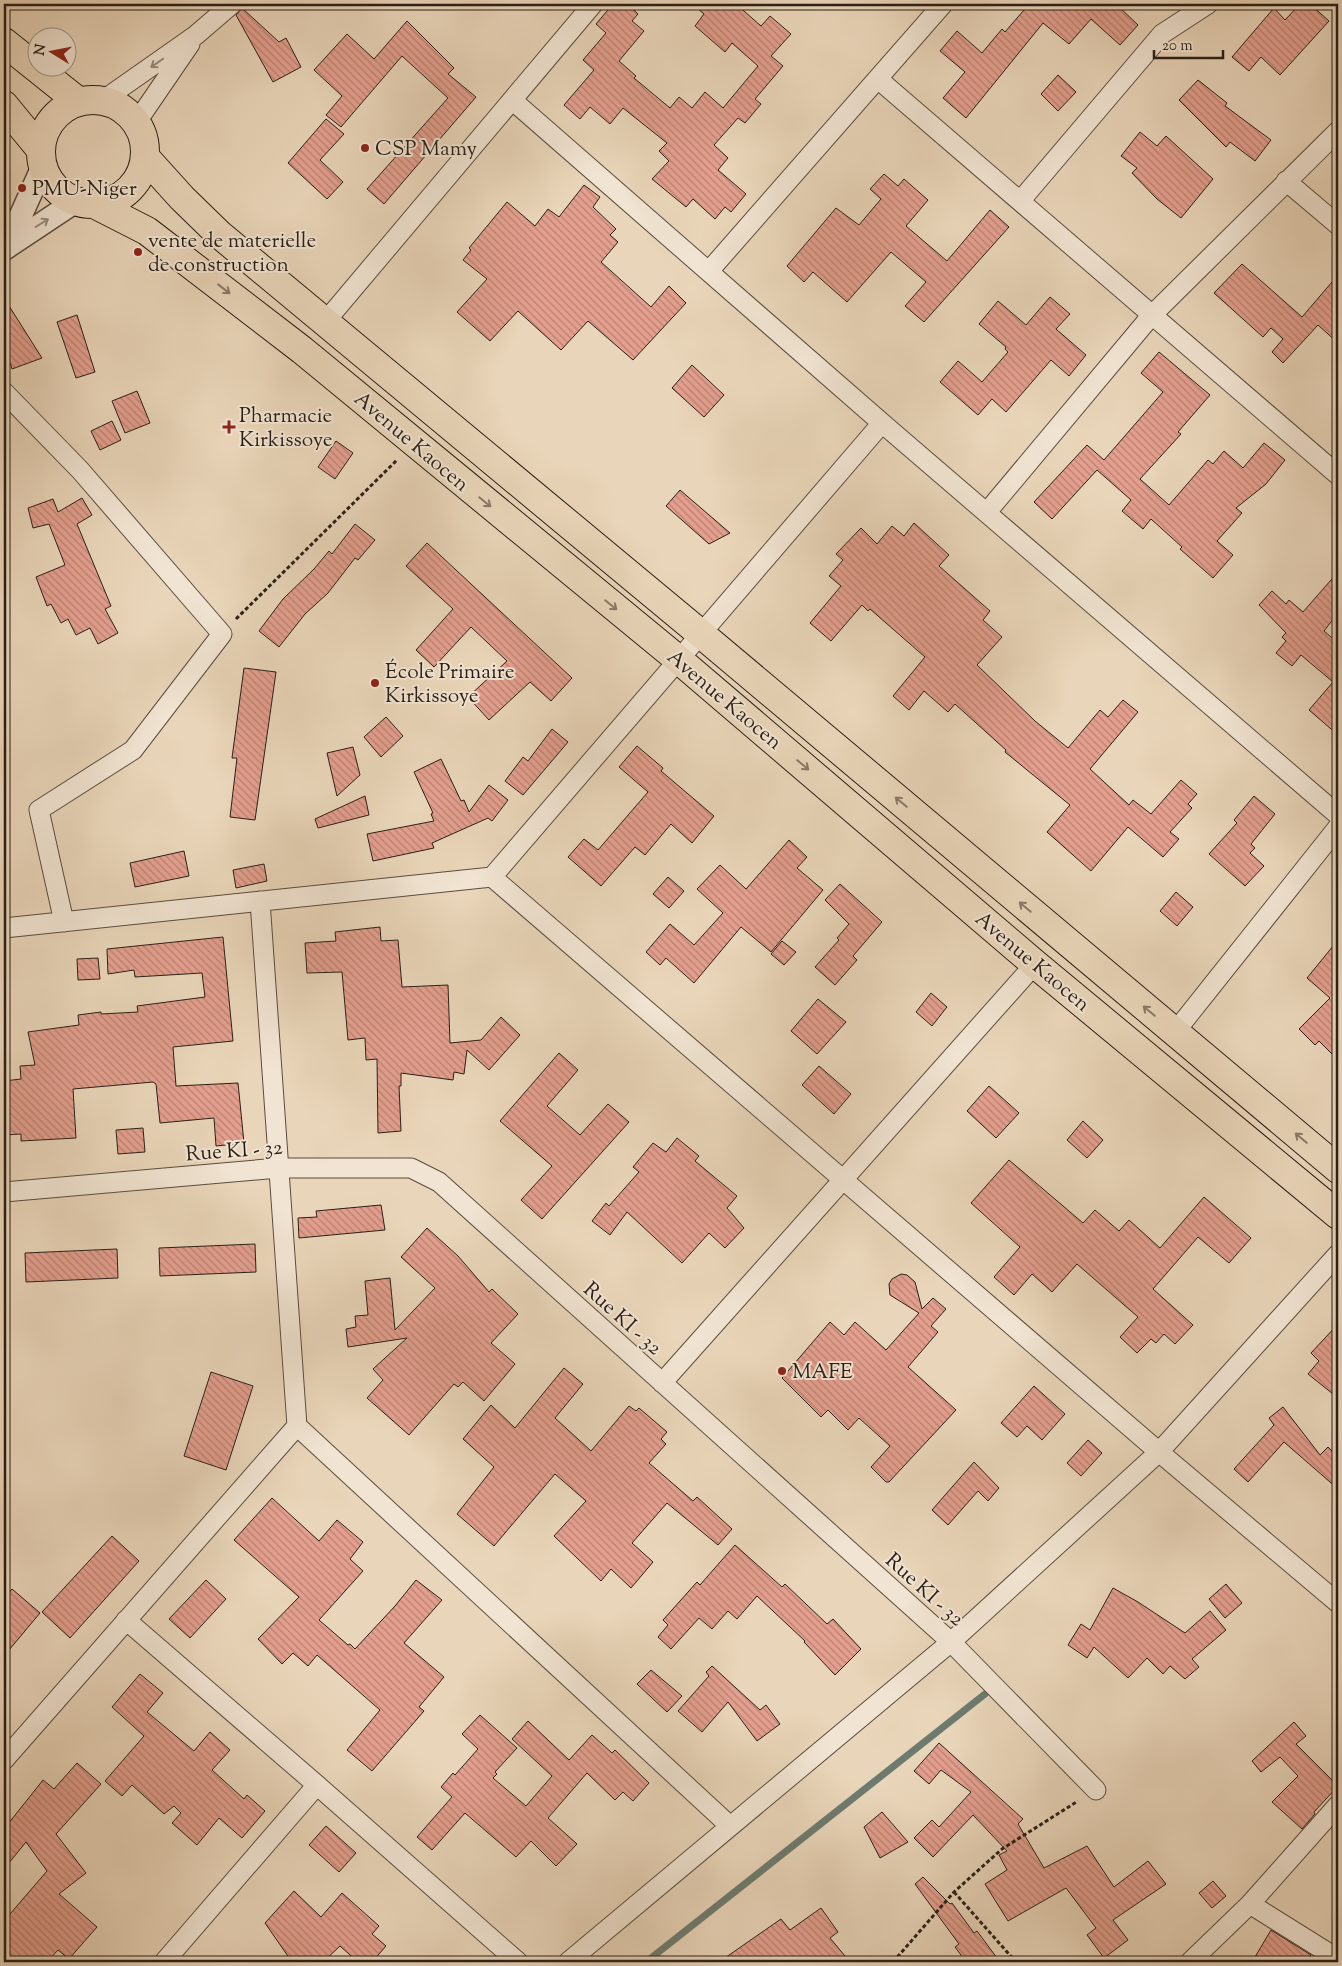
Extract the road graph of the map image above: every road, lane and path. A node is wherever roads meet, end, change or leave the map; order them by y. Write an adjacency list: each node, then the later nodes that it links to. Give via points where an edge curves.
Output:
1 (232, 4): 5 (street)
2 (593, 4): 8 (street)
3 (942, 4): 7 (street)
4 (1208, 4): 16 (street, via 1162,34)
5 (196, 35): 9 (street, one-way to 9); 11 (street)
6 (4, 42): 9 (highway)
7 (878, 78): 16 (street); 20 (street)
8 (512, 100): 20 (street); 22 (street)
9 (91, 101): 11 (highway, via 126,111); 14 (highway, via 64,108 52,120 44,134)
10 (4, 105): 14 (highway)
11 (136, 123): 13 (highway, via 144,139)
12 (1338, 131): 15 (street)
13 (145, 157): 17 (highway, via 140,175 129,190 114,200); 22 (highway, Avenue Kaocen, via 218,234)
14 (42, 158): 17 (highway, via 50,181 61,194); 19 (street)
15 (1286, 181): 18 (street); 21 (street)
16 (1021, 200): 21 (street)
17 (86, 203): 19 (street, one-way to 17); 25 (highway, Avenue Kaocen, one-way to 25, via 147,231 194,265)
18 (1338, 225)
19 (6, 246)
20 (709, 271): 24 (street)
21 (1151, 316): 26 (street); 27 (street)
22 (325, 322): 29 (highway, Avenue Kaocen)
23 (4, 392): 28 (street, via 80,470)
24 (882, 423): 27 (street); 29 (street)
25 (414, 443): 28 (path); 30 (highway, Avenue Kaocen, one-way to 30)
26 (1338, 475)
27 (987, 512): 31 (street)
28 (222, 634): 35 (street, via 133,750 39,810)
29 (701, 634): 30 (street); 38 (highway, Avenue Kaocen, one-way to 29)
30 (679, 660): 33 (street); 37 (highway, Avenue Kaocen, one-way to 37)
31 (1338, 815)
32 (1338, 828): 38 (street)
33 (492, 877): 34 (street); 41 (street)
34 (260, 901): 35 (street); 39 (street)
35 (64, 922): 36 (street)
36 (4, 928)
37 (1035, 964): 41 (street); 43 (highway, Avenue Kaocen)
38 (1175, 1032): 40 (highway, Avenue Kaocen, one-way to 38)
39 (278, 1168): 42 (street, Rue KI - 32); 45 (street, Rue KI - 32, via 411,1168 425,1174 439,1182); 46 (street)
40 (1338, 1169)
41 (845, 1180): 45 (street); 47 (street)
42 (4, 1192)
43 (1338, 1215)
44 (1338, 1254): 47 (street)
45 (662, 1383): 50 (street, Rue KI - 32)
46 (297, 1426): 49 (street); 55 (street)
47 (1159, 1452): 48 (street); 50 (street)
48 (1338, 1603)
49 (126, 1620): 51 (street); 52 (street)
50 (951, 1642): 53 (street, Rue KI - 32); 55 (street)
51 (4, 1760)
52 (316, 1784): 59 (street); 60 (street)
53 (1096, 1790): 56 (path, via 1002,1849)
54 (1338, 1805): 57 (street)
55 (730, 1826): 61 (street)
56 (954, 1892): 62 (path); 63 (path)
57 (1250, 1904): 58 (street); 64 (street)
58 (1338, 1959)
59 (164, 1962)
60 (518, 1962)
61 (568, 1962)
62 (893, 1962)
63 (1016, 1962)
64 (1190, 1962)

